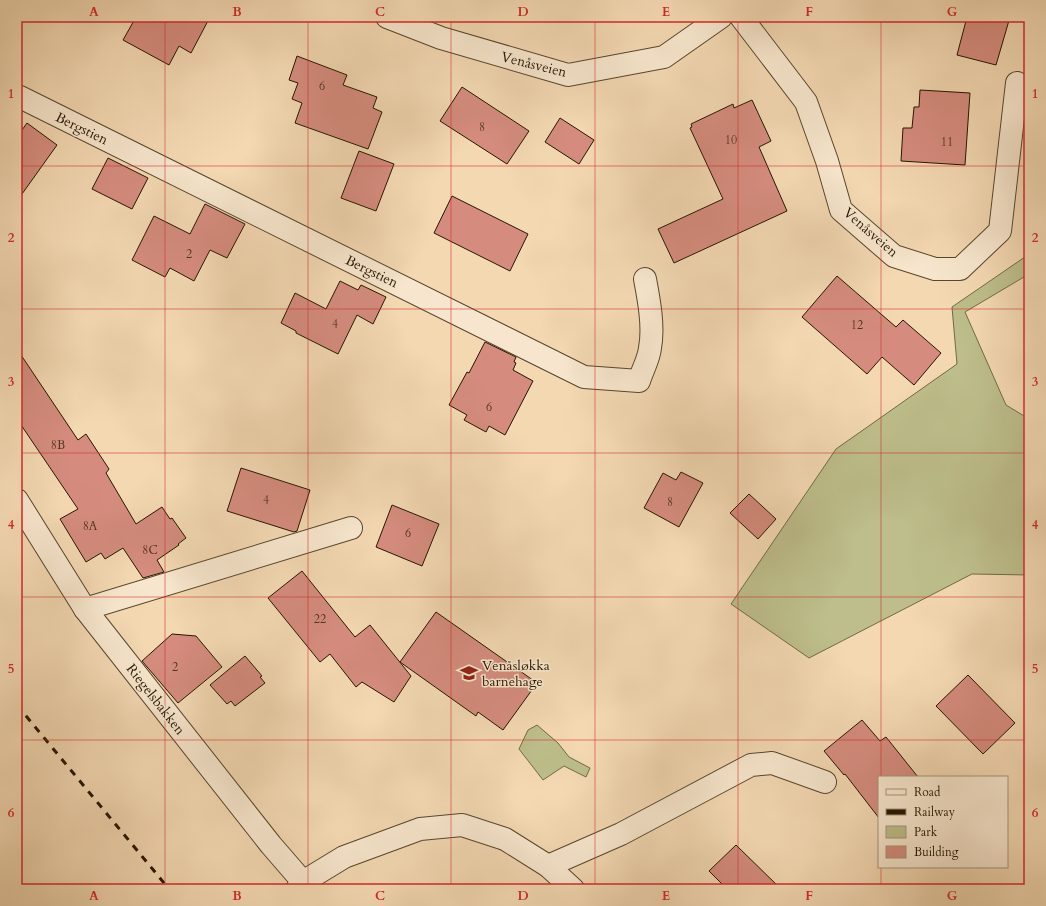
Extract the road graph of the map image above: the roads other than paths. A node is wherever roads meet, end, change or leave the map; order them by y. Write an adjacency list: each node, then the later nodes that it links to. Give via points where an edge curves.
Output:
1 (387, 17): 2 (street, Venåsveien, via 441,38 568,75 664,57)
2 (721, 17)
3 (741, 17): 4 (street, Venåsveien, via 806,102 841,210 894,256 935,269 960,269 1000,231)
4 (1017, 83)
5 (17, 97): 6 (street, Bergstien, via 584,376 638,381 652,338)
6 (645, 279)
7 (17, 500): 9 (street, Riegelsbakken)
8 (351, 528): 9 (street)
9 (85, 609): 12 (street, Riegelsbakken)
10 (825, 782): 11 (street, via 772,764 751,765 628,831)
11 (548, 866): 12 (street, via 505,839 462,825 420,829 344,857); 13 (street)
12 (300, 885)
13 (573, 889)

